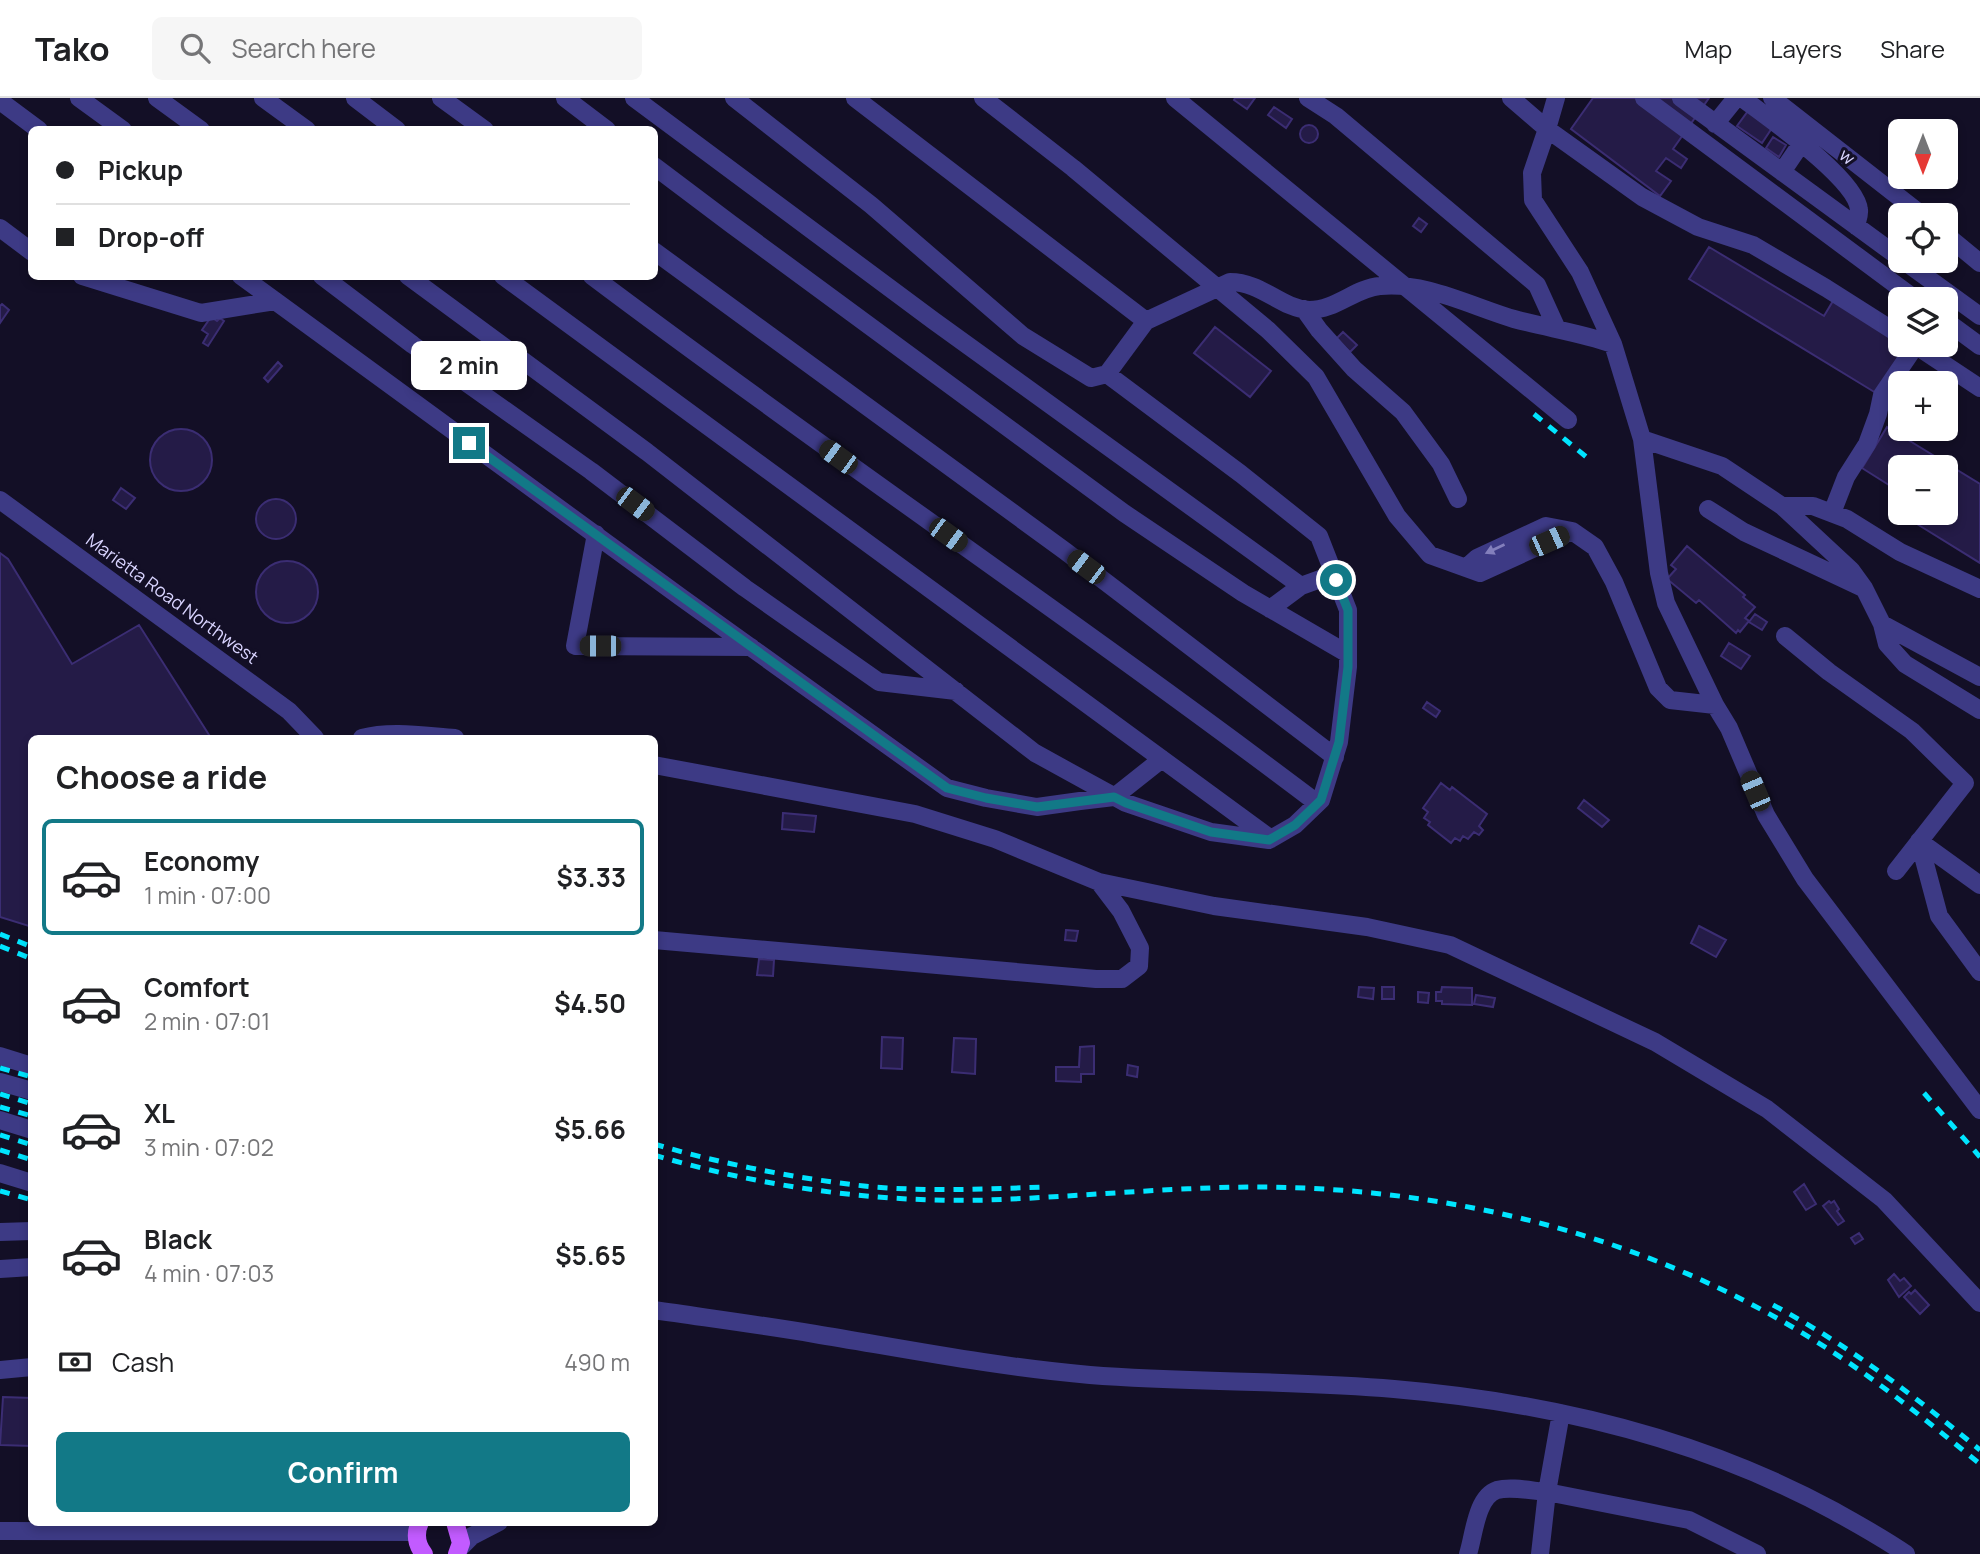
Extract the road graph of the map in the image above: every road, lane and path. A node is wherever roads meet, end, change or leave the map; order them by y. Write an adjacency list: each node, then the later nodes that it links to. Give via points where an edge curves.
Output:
1 (79, 98): 23 (street)
2 (157, 98): 24 (street)
3 (263, 98): 25 (street)
4 (355, 98): 26 (street)
5 (441, 98): 27 (street)
6 (565, 98): 28 (street)
7 (634, 98): 73 (street)
8 (734, 98): 62 (street, via 871,205 1023,336 1091,378)
9 (855, 98): 54 (street)
10 (983, 98): 50 (street)
11 (1175, 98): 48 (street)
12 (1308, 98): 56 (street, via 1336,116 1537,285)
13 (1511, 98): 29 (street)
14 (1556, 98): 29 (street)
15 (1644, 98): 49 (street)
16 (1681, 98): 21 (street)
17 (1736, 98): 21 (street)
18 (1742, 98): 30 (street)
19 (1772, 98): 33 (street, w)
20 (0, 101): 22 (street)
21 (1716, 124): 32 (street)
22 (34, 126)
23 (118, 126)
24 (196, 126)
25 (302, 126)
26 (392, 126)
27 (480, 126)
28 (602, 126)
29 (1547, 130): 55 (street, via 1642,197 1698,227 1753,246); 58 (street, via 1532,173 1533,200 1580,272)
30 (1801, 144): 32 (street); 34 (street, via 1847,185 1859,208)
31 (658, 169): 76 (street, via 1124,513)
32 (1782, 172): 34 (street)
33 (1907, 203)
34 (1856, 226): 38 (street)
35 (0, 228): 37 (street)
36 (1958, 245): 40 (street)
37 (28, 249)
38 (1888, 249)
39 (658, 254): 86 (street, via 1065,551)
40 (1980, 262)
41 (1921, 273): 53 (street)
42 (95, 280): 51 (street, via 201,313)
43 (246, 280): 51 (street)
44 (326, 280): 82 (street, via 879,682)
45 (413, 280): 82 (street, via 648,452)
46 (508, 280): 87 (street)
47 (597, 280): 90 (street)
48 (1409, 287): 52 (street, via 1381,286 1326,308); 56 (street); 64 (street)
49 (1899, 287)
50 (1217, 288): 52 (street, via 1243,282); 54 (street); 83 (street, via 1316,377 1397,516 1430,555 1474,570 1477,558 1546,526 1572,531 1595,547 1658,688 1670,700)
51 (275, 301): 71 (street)
52 (1304, 309): 66 (street, via 1354,369 1403,412 1441,464)
53 (1980, 316)
54 (1146, 321): 62 (street)
55 (1888, 327)
56 (1557, 329): 58 (street)
57 (1958, 329): 59 (street)
58 (1613, 344): 65 (street)
59 (1980, 345)
60 (1907, 357): 70 (street, via 1881,395 1867,444 1846,477)
61 (1933, 357): 63 (street)
62 (1107, 374): 72 (street, via 1319,536)
63 (1980, 388)
64 (1569, 420)
65 (1642, 439): 68 (street, via 1722,466); 83 (street, via 1665,603)
66 (1458, 499)
67 (0, 500): 85 (street, Marietta Road Northwest, via 289,710)
68 (1782, 506): 70 (street, via 1814,506); 74 (street, via 1851,570)
69 (1709, 509): 74 (street, via 1745,532)
70 (1832, 513): 75 (street, via 1900,552)
71 (596, 534): 79 (street); 79 (street, via 575,646)
72 (1334, 574): 73 (street); 80 (street, via 1348,610)
73 (1301, 586): 76 (street)
74 (1864, 588): 77 (street)
75 (1980, 589)
76 (1270, 609): 80 (street)
77 (1882, 624): 81 (street); 84 (street, via 1887,644 1905,664)
78 (1785, 636): 92 (street, via 1912,731 1965,783)
79 (751, 647): 89 (street, via 947,788 1037,807)
80 (1348, 654): 86 (street)
81 (1980, 677)
82 (956, 691): 89 (street, via 1035,753)
83 (1714, 705): 102 (street, via 1782,845)
84 (1980, 710)
85 (312, 735)
86 (1335, 757): 90 (street)
87 (1162, 759): 89 (street); 91 (street)
88 (658, 766): 94 (street, via 915,814 995,839)
89 (1114, 797): 91 (street, via 1211,832)
90 (1317, 803): 91 (street, via 1295,825)
91 (1271, 839)
92 (1919, 841): 93 (street); 95 (street); 97 (street, via 1939,916)
93 (1896, 871)
94 (1099, 882): 96 (street, via 1140,948 1139,966 1122,979); 111 (street, via 1450,945 1655,1042 1768,1110 1884,1200)
95 (1980, 885)
96 (658, 940)
97 (1980, 972)
98 (0, 1056): 99 (street)
99 (28, 1065)
100 (0, 1082): 101 (street)
101 (28, 1090)
102 (1980, 1111)
103 (0, 1120): 104 (street)
104 (28, 1129)
105 (0, 1173): 106 (street)
106 (28, 1182)
107 (0, 1231): 108 (street)
108 (28, 1231)
109 (28, 1267): 110 (street)
110 (0, 1269)
111 (1980, 1303)
112 (658, 1311): 115 (street, via 987,1363 1092,1375 1394,1388)
113 (28, 1367): 114 (street)
114 (0, 1370)
115 (1562, 1413): 116 (street); 127 (street, via 1625,1426 1724,1459 1802,1494)
116 (1547, 1492): 124 (street, via 1496,1490 1486,1497); 125 (street); 126 (street, via 1689,1520)
117 (457, 1526): 123 (main road)
118 (491, 1526): 123 (street, via 472,1536)
119 (180, 1527): 120 (street); 121 (street)
120 (253, 1527): 122 (street)
121 (0, 1531)
122 (419, 1537)
123 (459, 1551)
124 (1468, 1554)
125 (1540, 1554)
126 (1757, 1554)
127 (1906, 1554)

